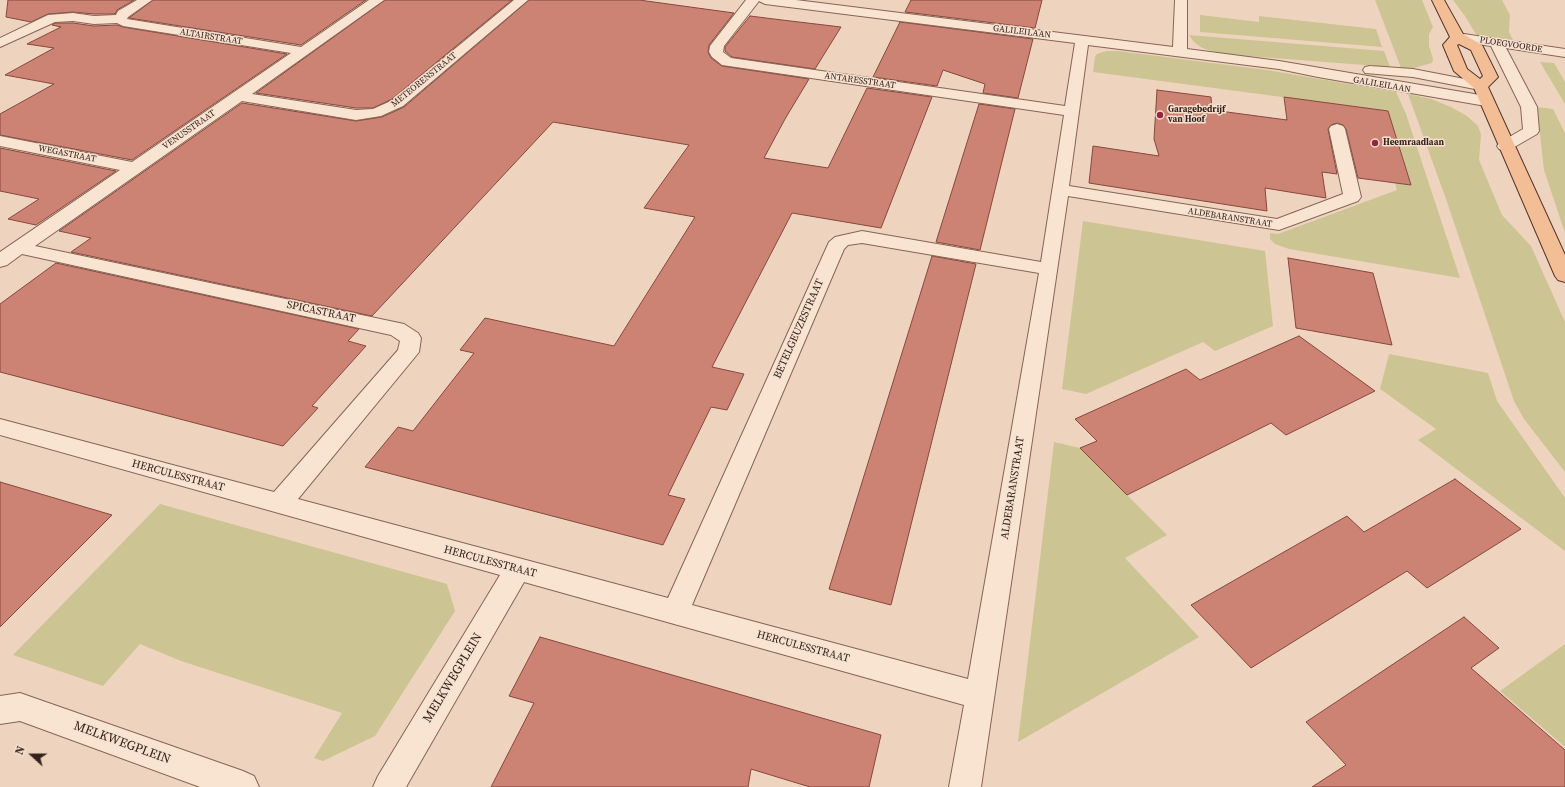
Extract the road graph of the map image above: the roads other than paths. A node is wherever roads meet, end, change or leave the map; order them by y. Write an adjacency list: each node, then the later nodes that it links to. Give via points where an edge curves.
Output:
1 (146, 0): 8 (street, via 123,14)
2 (378, 0): 13 (street, VENUSSTRAAT)
3 (522, 0): 18 (street, METEORENSTRAAT, via 398,103 376,113 356,115)
4 (752, 0): 20 (street, ANTARESSTRAAT, via 717,46 716,52 719,57 727,62)
5 (765, 0): 10 (street, GALILEILAAN)
6 (1181, 0): 14 (street)
7 (1438, 0): 9 (main road)
8 (120, 19): 12 (street, ALTAIRSTRAAT, via 53,18); 13 (street, ALTAIRSTRAAT, via 130,24)
9 (1457, 37): 11 (street, PLOEGVOORDE); 17 (main road, via 1450,45 1461,71); 17 (main road, via 1477,48 1491,77)
10 (1082, 40): 14 (street, GALILEILAAN); 20 (street, ALDEBARANSTRAAT)
11 (1496, 42): 15 (street, PLOEGVOORDE); 23 (street, via 1524,95 1531,119 1531,131)
12 (0, 43)
13 (303, 51): 18 (street, VENUSSTRAAT)
14 (1180, 52): 16 (street, GALILEILAAN)
15 (1565, 53)
16 (1279, 65): 17 (street, GALILEILAAN, via 1412,73); 19 (street, GALILEILAAN, via 1318,74)
17 (1480, 86): 19 (main road)
18 (238, 96): 24 (street, VENUSSTRAAT)
19 (1486, 101): 23 (main road)
20 (1071, 111): 25 (street, ALDEBARANSTRAAT)
21 (1337, 129): 25 (street, ALDEBARANSTRAAT, via 1352,197 1278,225)
22 (0, 141): 24 (street, WEGASTRAAT)
23 (1505, 146): 29 (main road)
24 (134, 168): 26 (street, VENUSSTRAAT)
25 (1060, 190): 28 (street, ALDEBARANSTRAAT)
26 (19, 248): 27 (street, VENUSSTRAAT); 31 (street, SPICASTRAAT, via 398,329 411,338 408,352)
27 (0, 261)
28 (1049, 269): 33 (street, BETELGEUZESTRAAT, via 862,237 842,241 836,246); 34 (street, ALDEBARANSTRAAT)
29 (1565, 276)
30 (0, 428): 31 (street, HERCULESSTRAAT)
31 (279, 504): 32 (street, HERCULESSTRAAT)
32 (518, 569): 33 (street, HERCULESSTRAAT); 37 (street, MELKWEGPLEIN)
33 (675, 612): 34 (street, HERCULESSTRAAT)
34 (980, 696): 38 (street, ALDEBARANSTRAAT)
35 (0, 710): 36 (street, MELKWEGPLEIN, via 20,707)
36 (243, 787)
37 (389, 787)
38 (965, 787)

